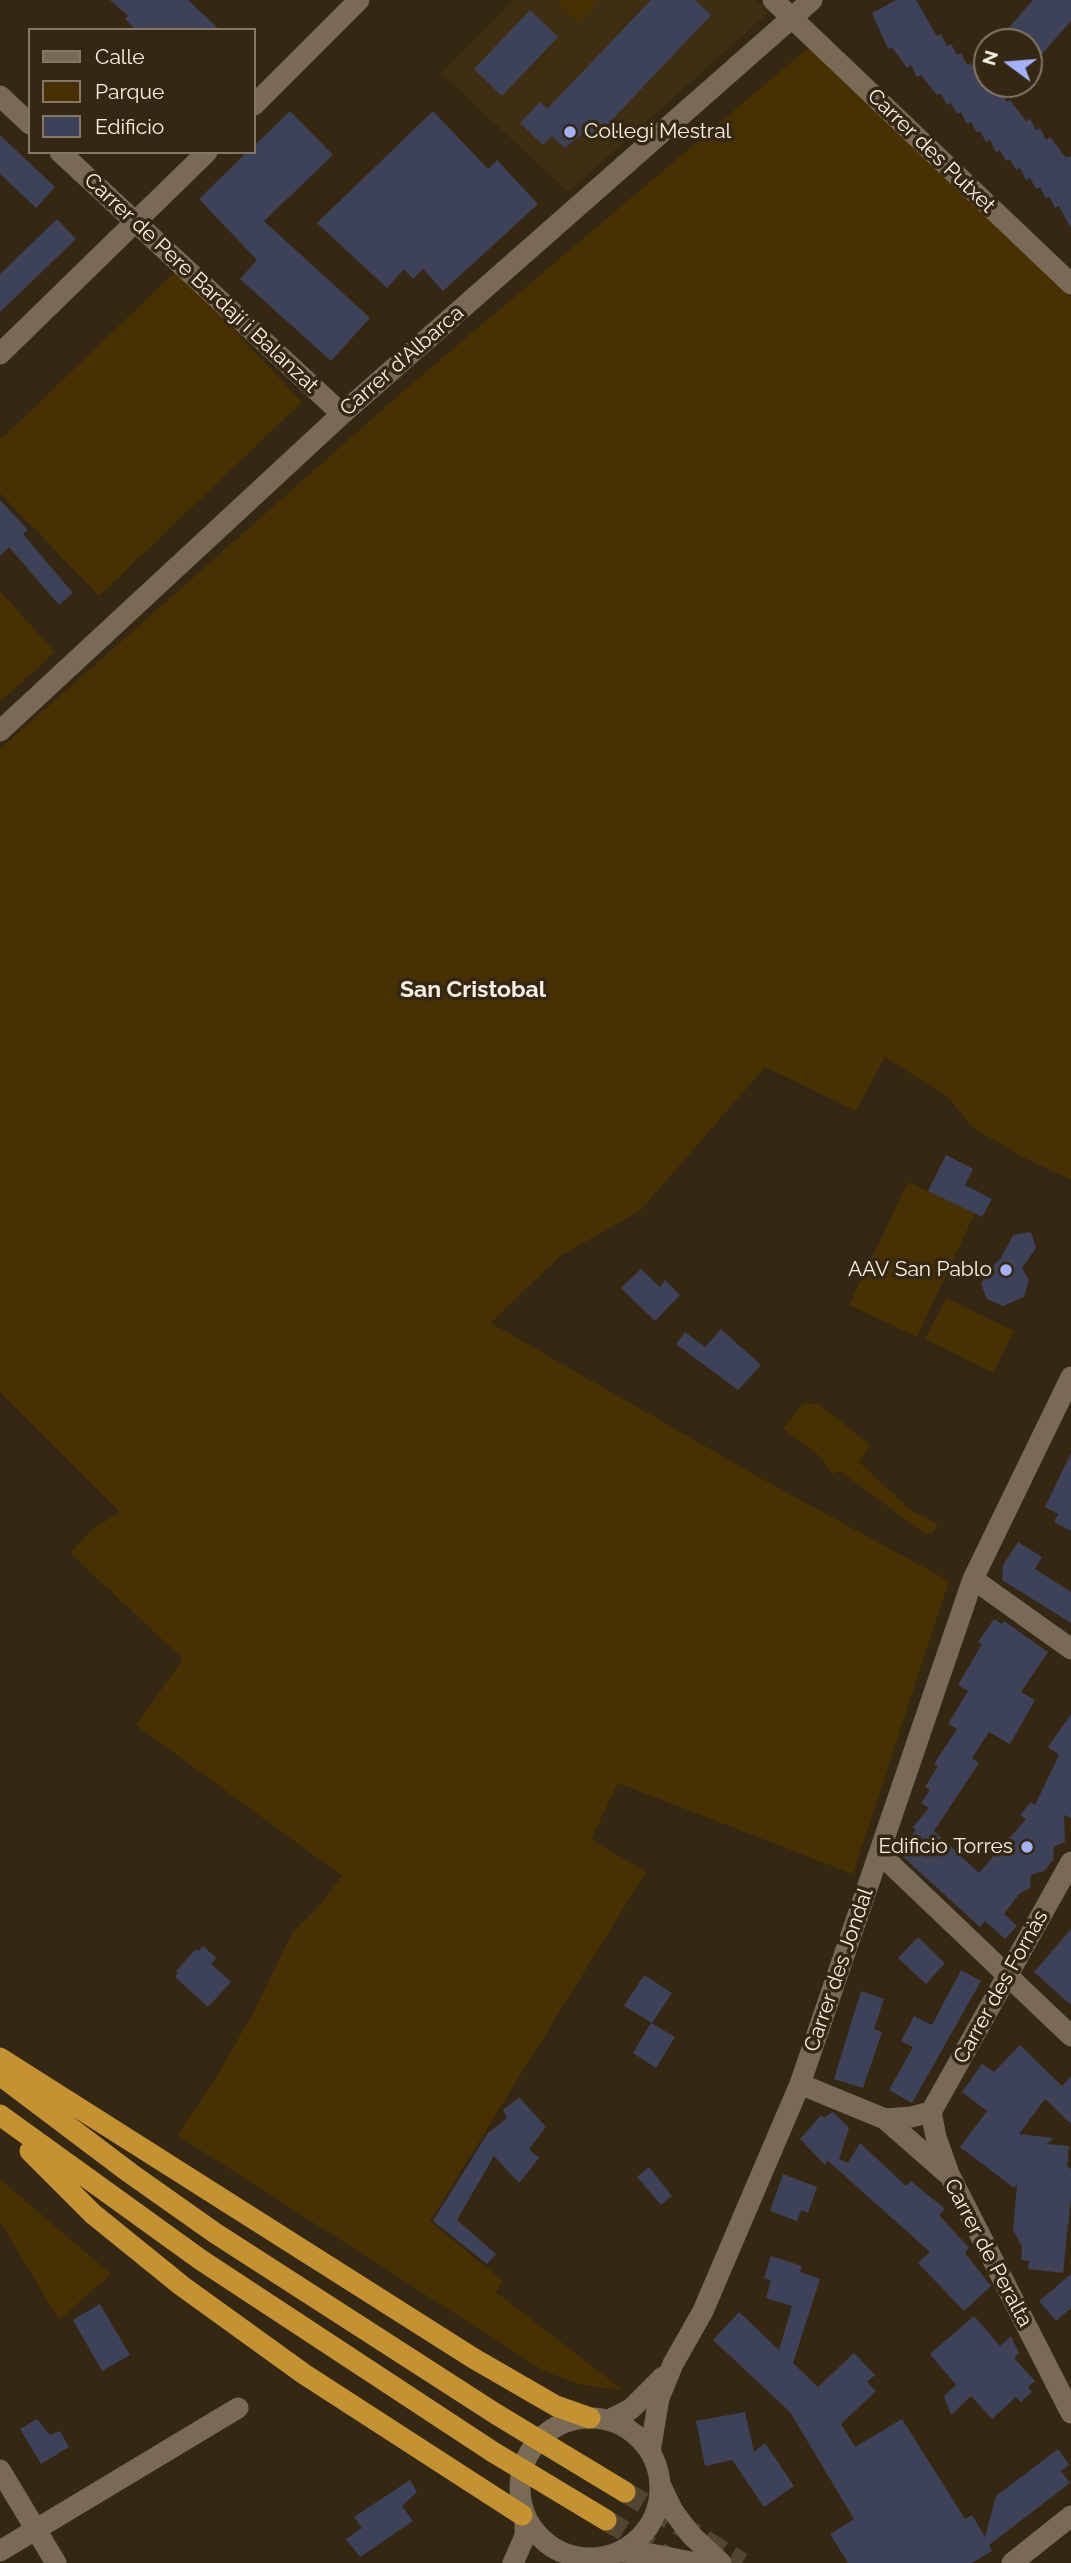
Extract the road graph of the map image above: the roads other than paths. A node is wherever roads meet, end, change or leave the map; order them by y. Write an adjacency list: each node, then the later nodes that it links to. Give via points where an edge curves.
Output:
1 (359, 0): 6 (street)
2 (773, 0): 4 (street, Carrer des Putxet)
3 (812, 0): 4 (street, Carrer d'Albarca)
4 (792, 18): 11 (street, Carrer des Putxet); 13 (street, Carrer d'Albarca)
5 (0, 96): 7 (street)
6 (256, 103)
7 (28, 122)
8 (62, 154): 10 (street, Carrer de Pere Bardají i Balanzat)
9 (205, 154): 10 (street)
10 (136, 223): 12 (street); 13 (street, Carrer de Pere Bardají i Balanzat)
11 (1071, 284)
12 (0, 354)
13 (342, 414): 14 (street, Carrer d'Albarca)
14 (0, 731)
15 (1068, 1389): 16 (street, Carrer des Jondal)
16 (973, 1579): 17 (street); 18 (street, Carrer des Jondal)
17 (1071, 1649)
18 (879, 1853): 20 (street); 24 (street, Carrer des Jondal)
19 (1071, 1862): 20 (street, Carrer des Fornàs)
20 (1007, 1977): 21 (street); 25 (street, Carrer des Fornàs)
21 (1071, 2036)
22 (0, 2058): 32 (highway, via 473,2358 556,2406)
23 (0, 2074): 36 (highway, via 215,2233)
24 (800, 2084): 27 (street, Carrer de Peralta); 29 (street, Carrer des Jondal, via 703,2311)
25 (931, 2112): 27 (street); 28 (street)
26 (0, 2117): 38 (highway, via 93,2214 182,2286 304,2374); 39 (highway, via 201,2260 493,2452)
27 (885, 2119): 28 (street, Carrer de Peralta)
28 (950, 2176): 31 (street, Carrer de Peralta)
29 (673, 2364): 32 (street, Carrer des Jondal, via 631,2409); 33 (street, Carrer des Jondal, via 659,2398)
30 (238, 2408): 40 (street)
31 (1071, 2413)
32 (599, 2419): 33 (street, via 636,2435); 38 (street, via 566,2422 530,2451 519,2492)
33 (650, 2452): 35 (street)
34 (0, 2470): 40 (street)
35 (660, 2484): 42 (street, via 655,2513 644,2532); 48 (street, via 691,2535)
36 (625, 2492)
37 (1071, 2516): 49 (street)
38 (524, 2517): 43 (street, via 544,2541); 45 (street, via 523,2544)
39 (606, 2520)
40 (36, 2531): 41 (street); 44 (street)
41 (0, 2551)
42 (619, 2552): 43 (street, via 593,2558); 47 (street)
43 (573, 2556): 46 (street)
44 (56, 2563)
45 (513, 2563)
46 (552, 2563)
47 (696, 2563)
48 (721, 2563)
49 (1012, 2563)

